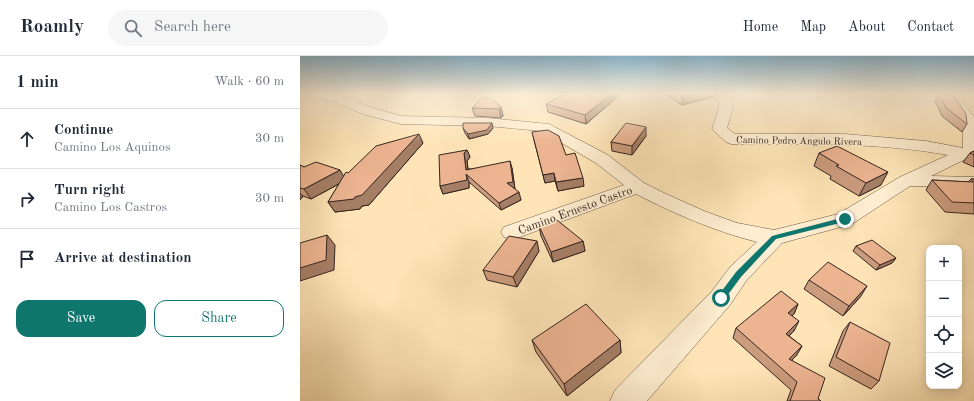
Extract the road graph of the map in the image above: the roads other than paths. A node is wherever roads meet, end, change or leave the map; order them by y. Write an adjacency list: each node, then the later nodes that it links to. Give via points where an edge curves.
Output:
1 (366, 110): 7 (street, via 401,120 544,127 602,159)
2 (725, 110): 4 (street, Camino Pedro Angulo Rivera, via 719,129 731,139 845,138)
3 (962, 110): 4 (street, via 970,121)
4 (971, 150): 5 (street)
5 (906, 182): 6 (street); 9 (street, via 845,219)
6 (974, 182)
7 (637, 187): 8 (street, Camino Ernesto Castro); 9 (street, via 697,216 734,229)
8 (512, 232)
9 (774, 238): 10 (street, via 738,274 721,298)
10 (626, 401)

